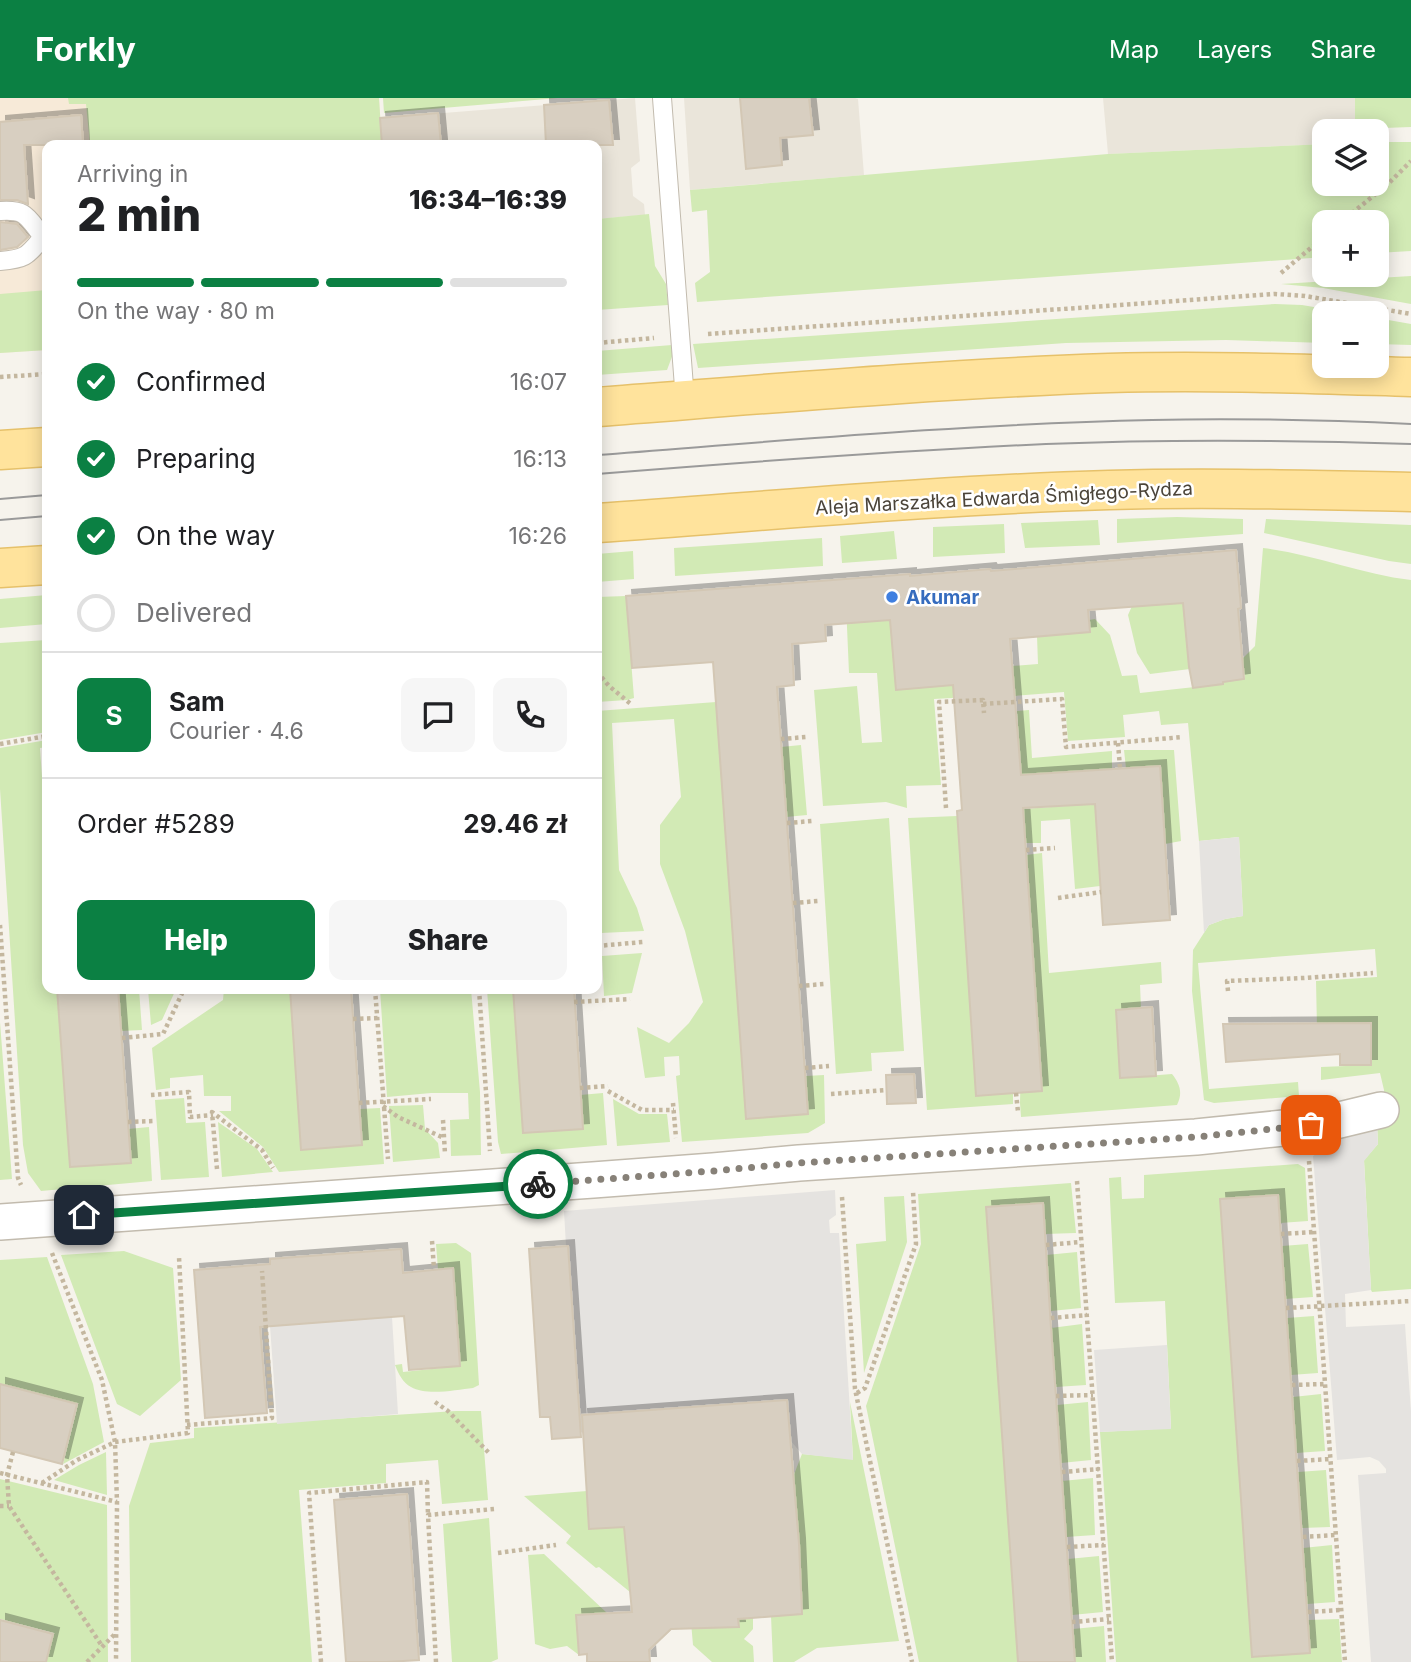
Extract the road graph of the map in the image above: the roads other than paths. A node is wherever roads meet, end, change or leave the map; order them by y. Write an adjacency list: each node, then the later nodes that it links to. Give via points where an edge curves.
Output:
1 (662, 98): 7 (lane)
2 (0, 211): 3 (lane, via 24,214)
3 (42, 234)
4 (42, 240): 5 (lane, via 19,260)
5 (0, 261)
6 (1411, 377): 7 (main road, via 1112,373)
7 (685, 400): 8 (main road)
8 (602, 407)
9 (42, 447): 10 (main road)
10 (0, 450)
11 (1411, 492): 12 (main road, Aleja Marszałka Edwarda Śmigłego-Rydza, via 1108,490)
12 (602, 523)
13 (42, 565): 14 (main road)
14 (0, 568)
15 (1381, 1111): 16 (street, via 1322,1124 1196,1137)
16 (0, 1222)

